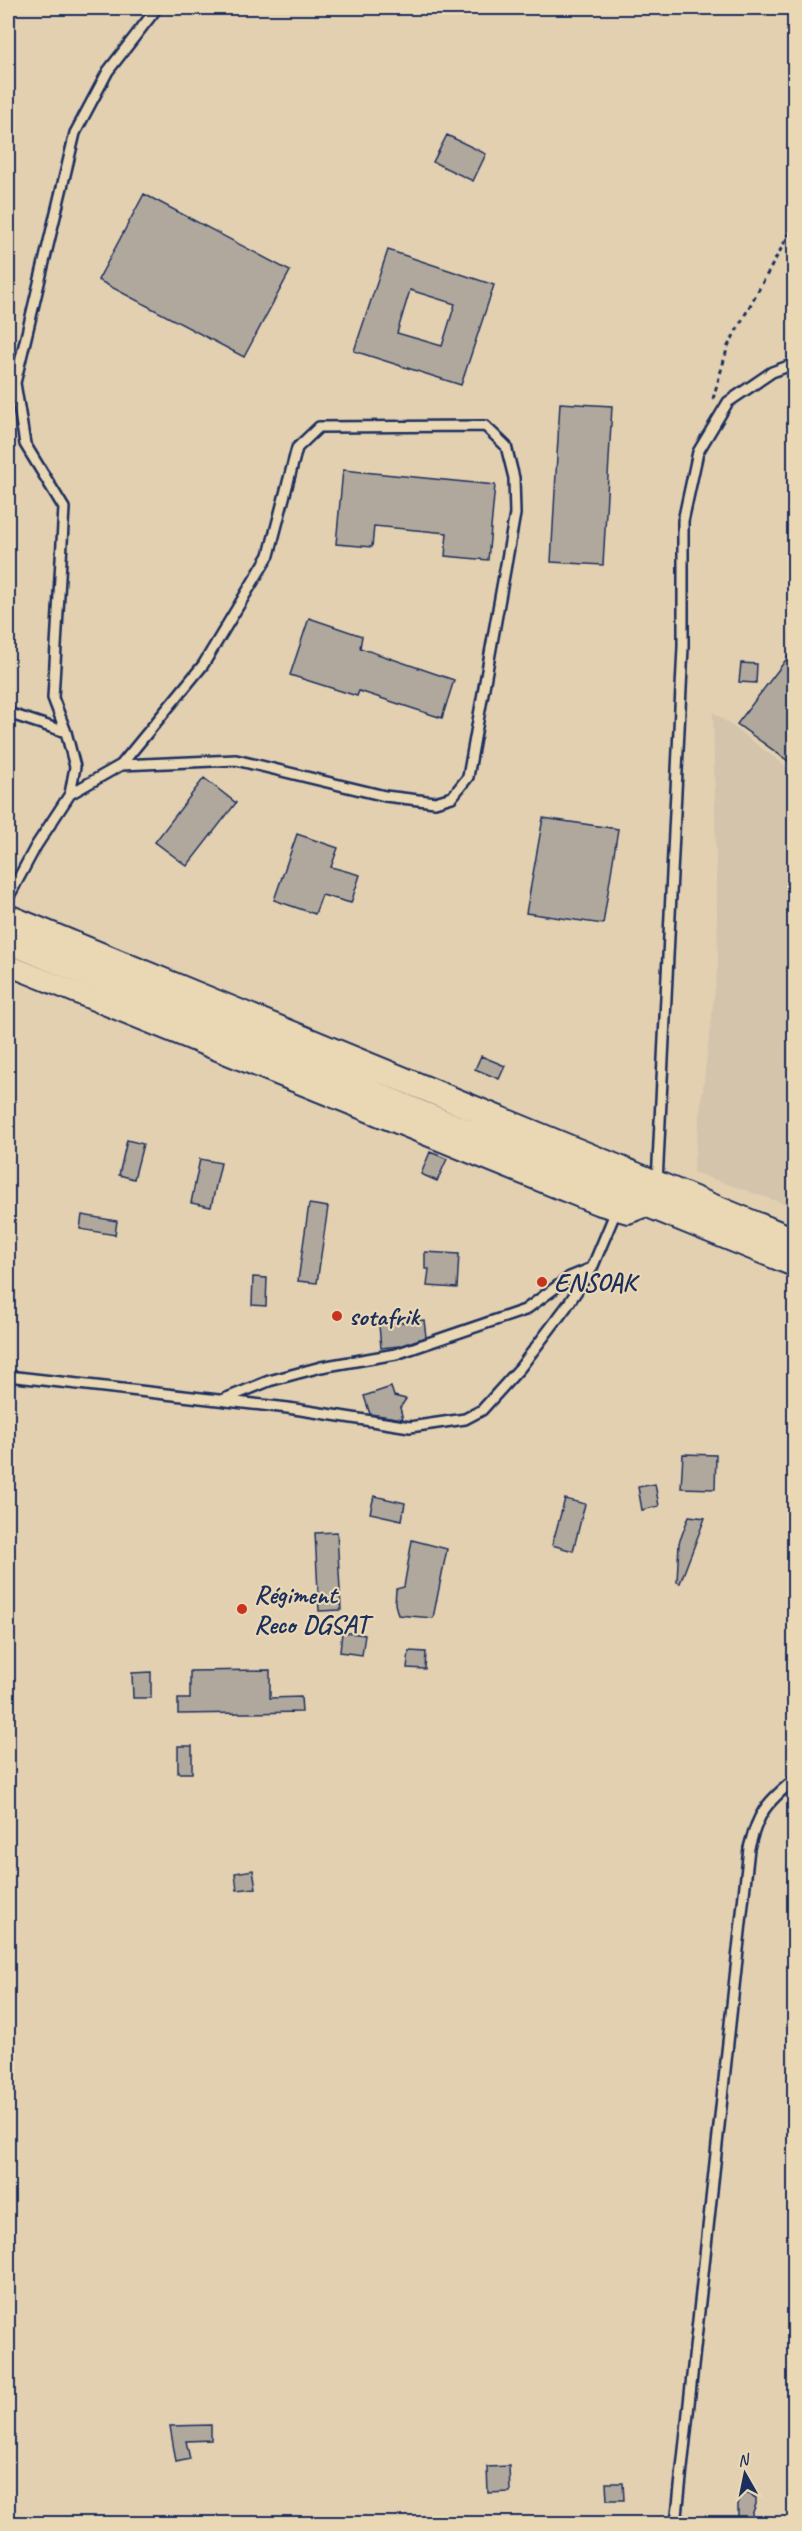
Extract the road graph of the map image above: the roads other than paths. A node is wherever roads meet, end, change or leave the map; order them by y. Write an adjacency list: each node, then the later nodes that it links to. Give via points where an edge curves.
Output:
1 (157, 8): 4 (lane, via 108,71 75,133 15,383 25,444 64,508 53,698)
2 (795, 364): 11 (lane, via 772,372 728,402 698,452 683,520 683,647)
3 (8, 713): 4 (lane)
4 (66, 732): 6 (lane, via 75,767)
5 (121, 765): 5 (lane, via 236,760 385,796 435,802 452,797 468,777 515,514 514,478 506,446 485,426 319,428 297,448 269,555 203,665); 6 (lane)
6 (70, 794): 7 (lane)
7 (8, 898)
8 (8, 917): 11 (street)
9 (8, 941): 11 (street)
10 (8, 965): 12 (street)
11 (653, 1195): 12 (street, via 628,1213); 13 (street); 14 (street)
12 (616, 1211): 15 (lane)
13 (795, 1240)
14 (795, 1264)
15 (592, 1268): 17 (lane, via 570,1277 525,1310 396,1354 321,1367 269,1381); 17 (lane, via 520,1368 482,1410 465,1419 410,1427)
16 (8, 1376): 17 (lane)
17 (220, 1401)
18 (795, 1780): 19 (lane, via 757,1817 749,1848)
19 (676, 2523)

